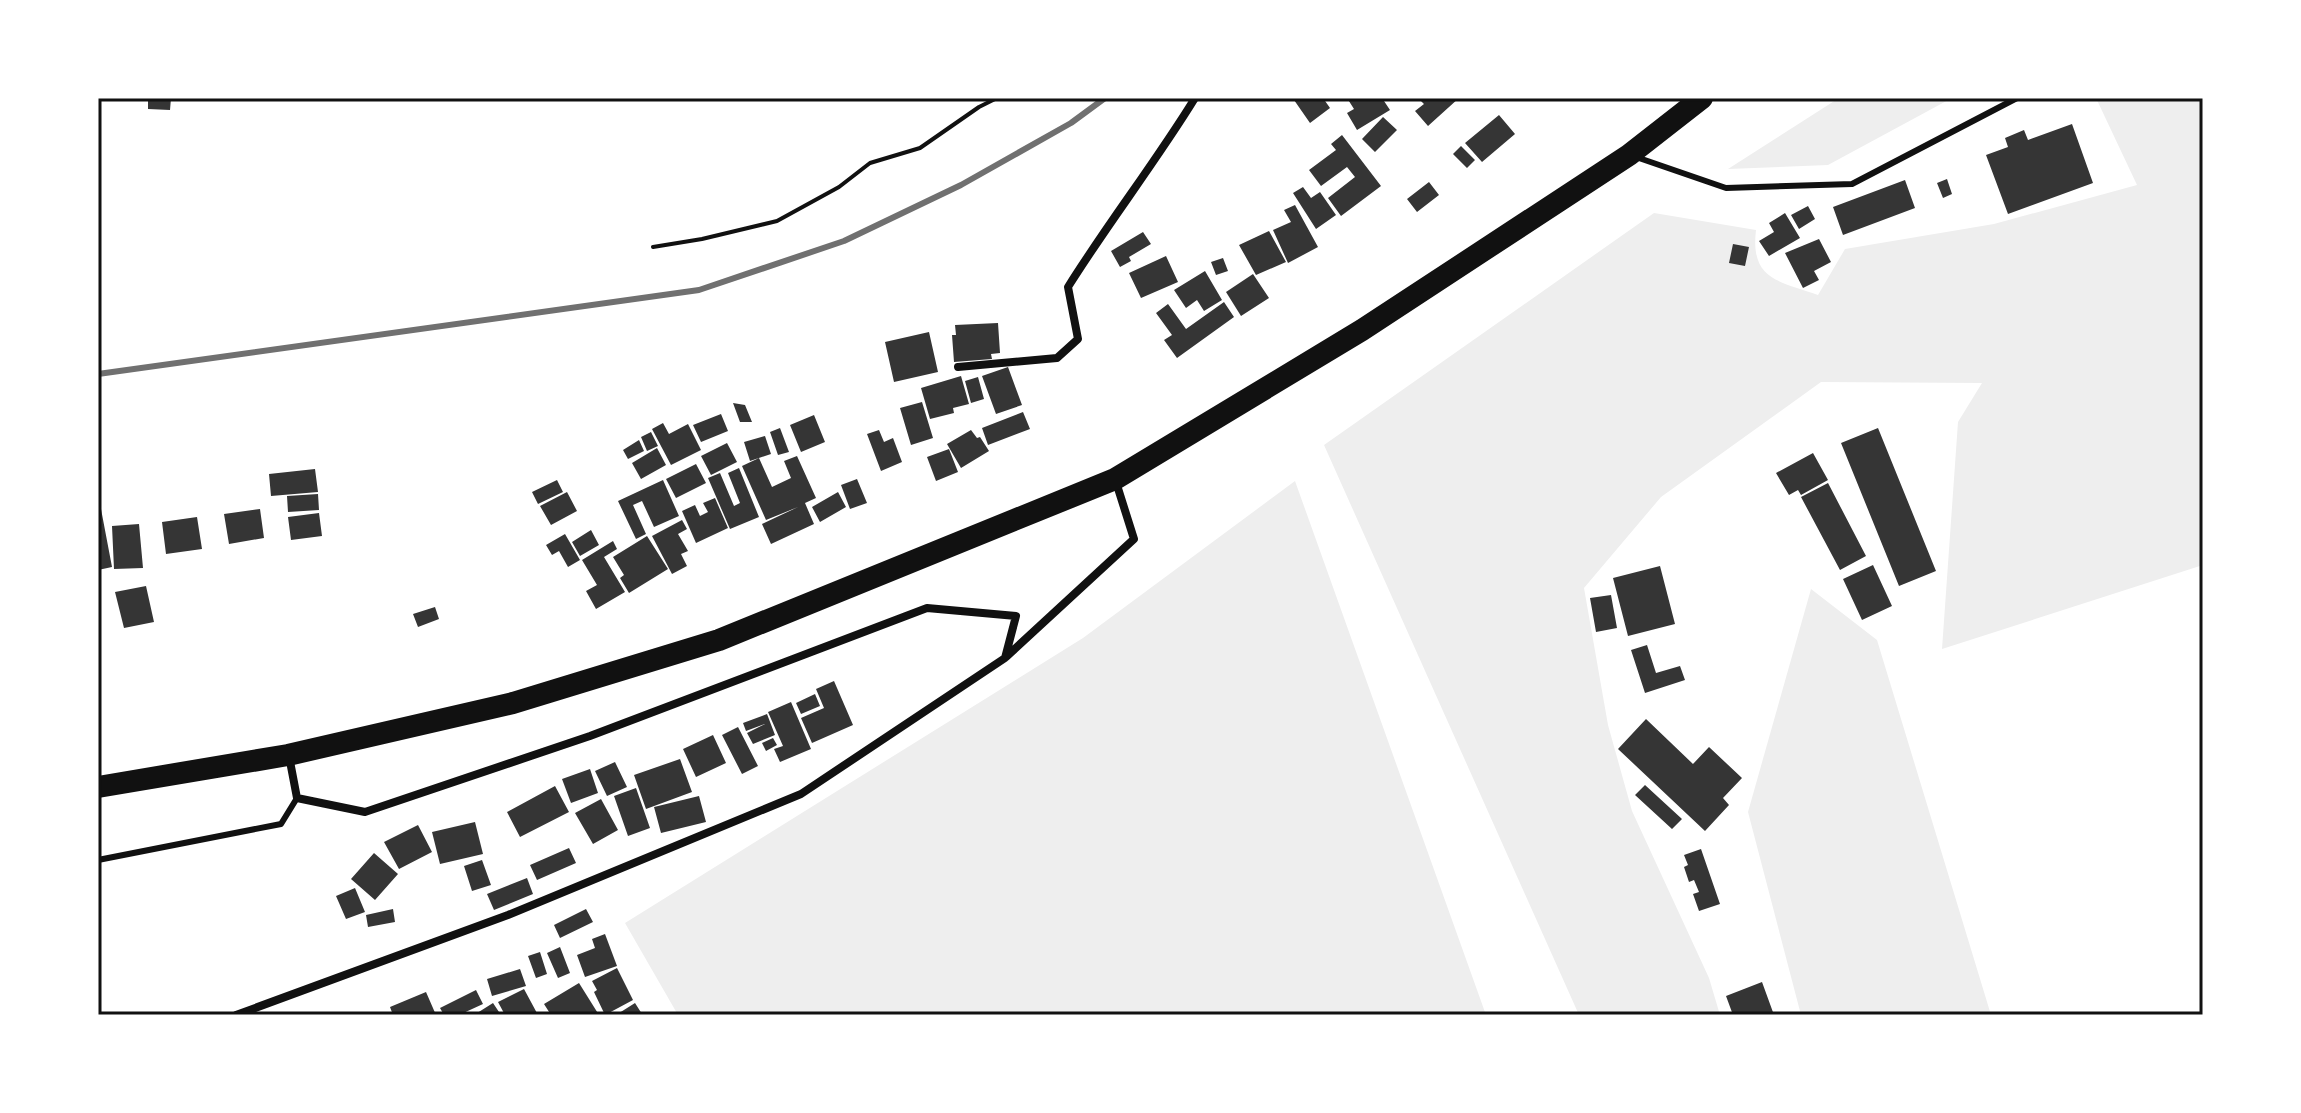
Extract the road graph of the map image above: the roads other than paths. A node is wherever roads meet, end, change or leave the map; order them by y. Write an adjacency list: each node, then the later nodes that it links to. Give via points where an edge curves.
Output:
1 (1195, 98): 5 (street, via 1068,287 1078,339 1057,358)
2 (1702, 98): 4 (highway)
3 (2017, 98): 4 (lane, via 1852,184 1726,188)
4 (1629, 155): 6 (highway, via 1362,330)
5 (958, 367)
6 (1115, 479): 7 (street, via 1134,539); 8 (highway, via 719,640 513,703)
7 (1005, 658): 10 (street, via 1016,616 927,608 590,736 365,812); 12 (street, via 801,794 508,915)
8 (288, 755): 9 (highway); 10 (street)
9 (98, 787)
10 (297, 798): 11 (lane, via 281,824)
11 (98, 860)
12 (236, 1015)

